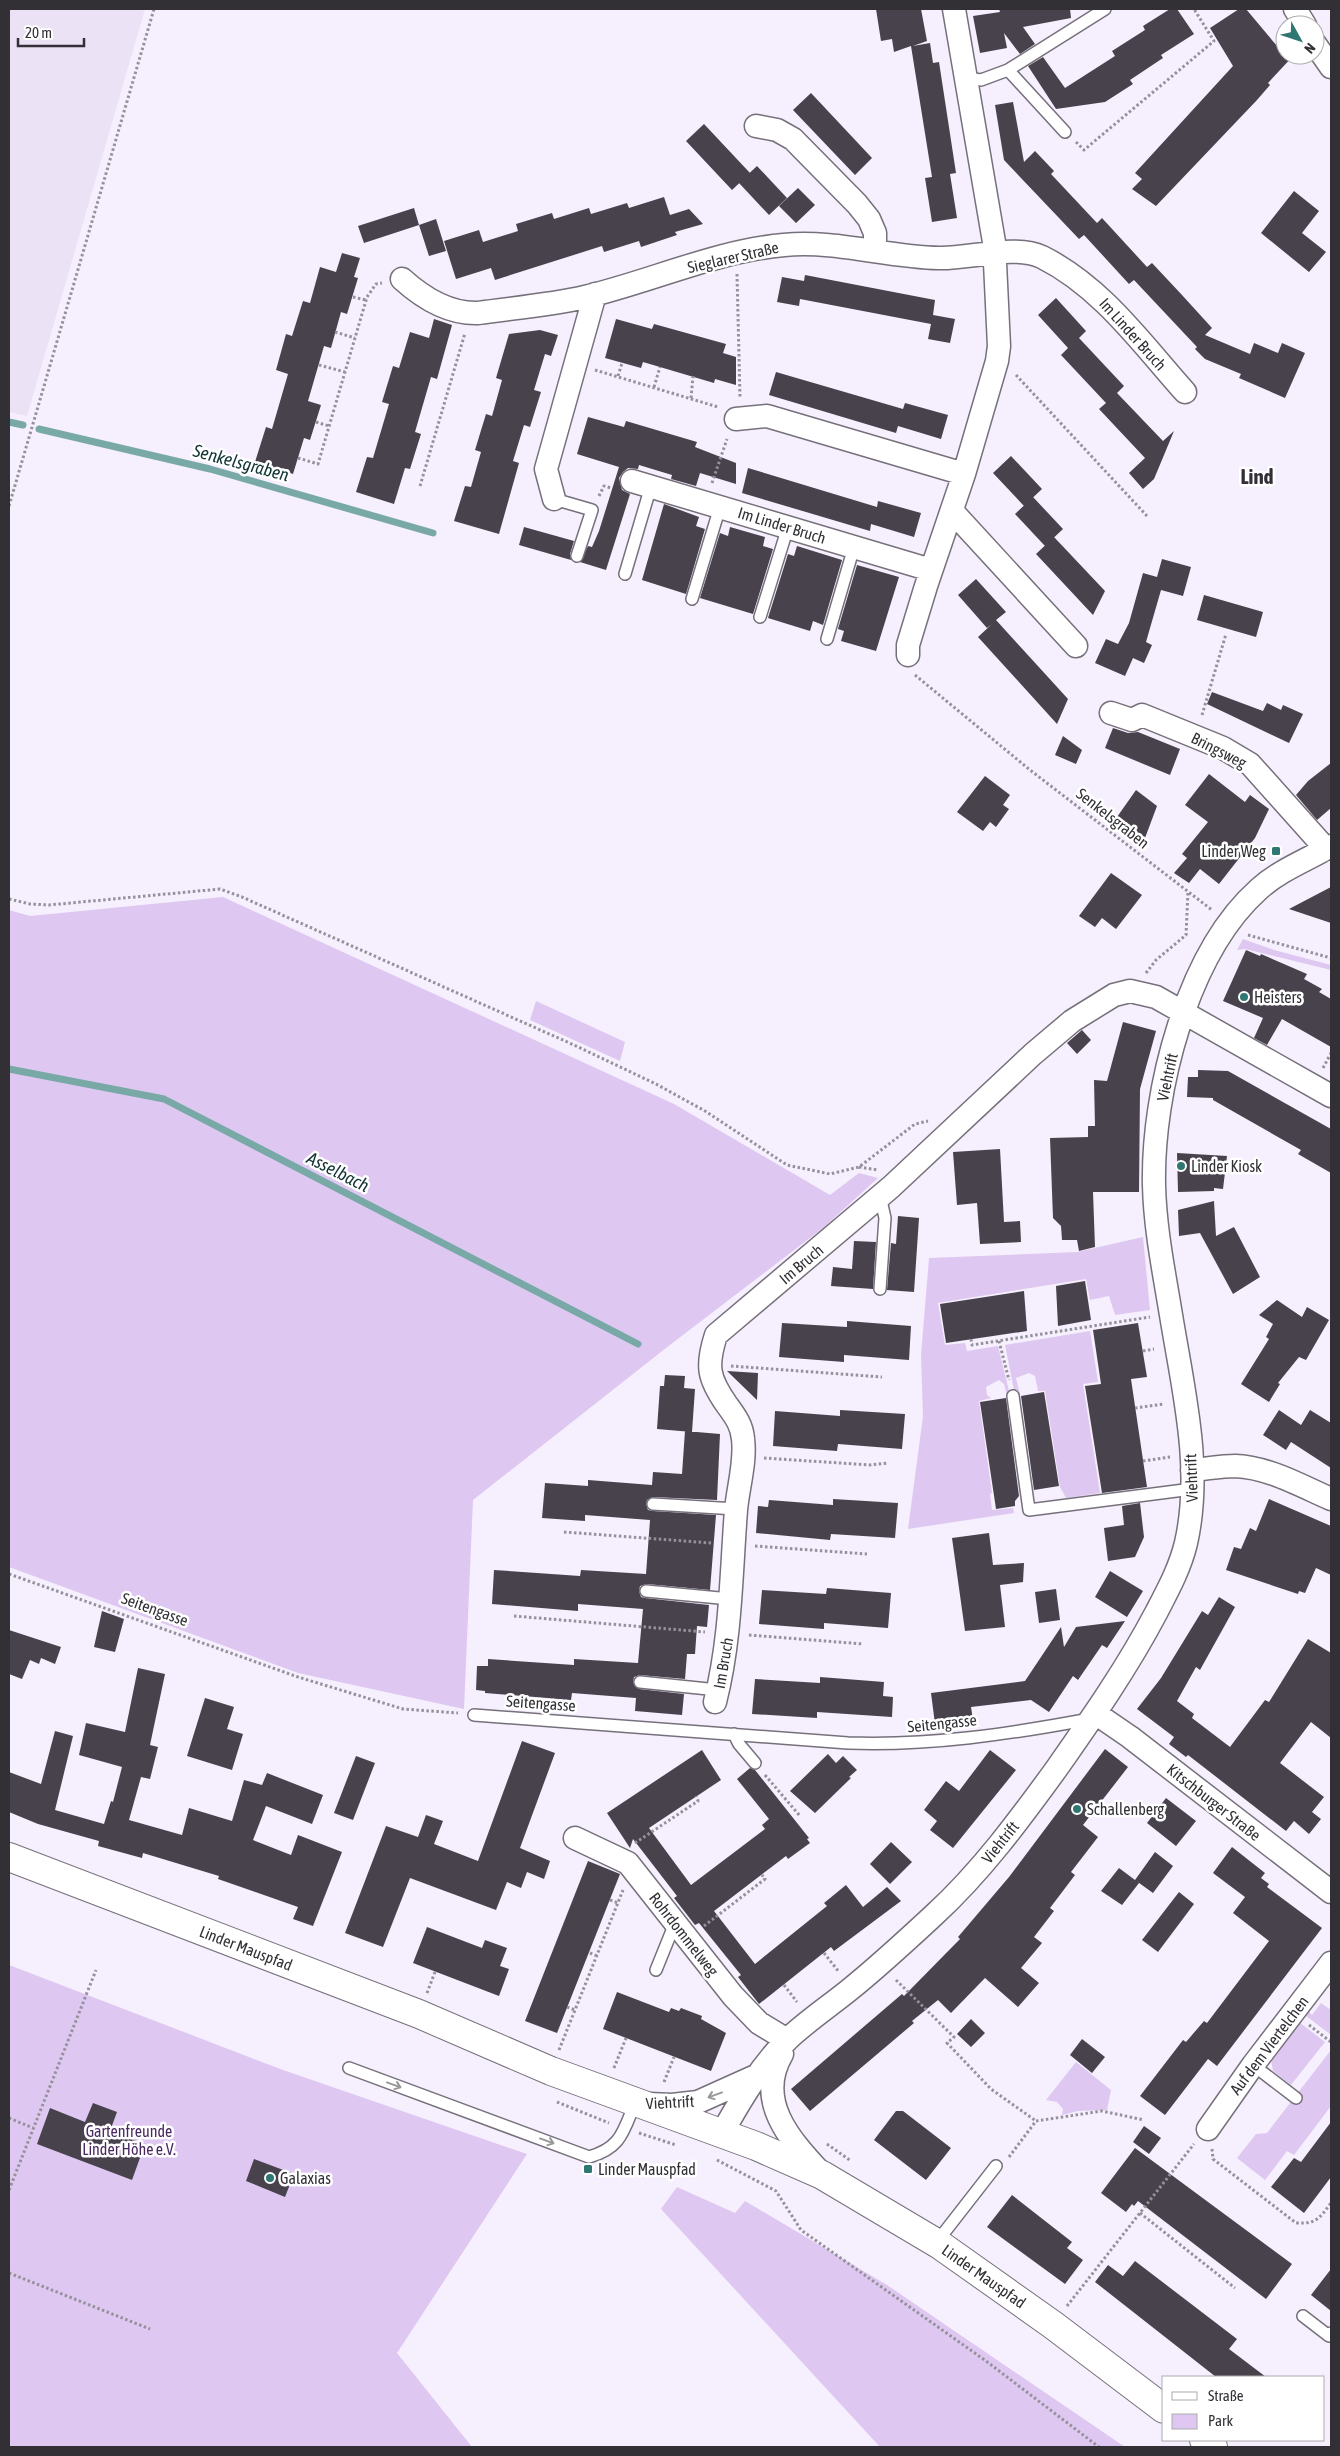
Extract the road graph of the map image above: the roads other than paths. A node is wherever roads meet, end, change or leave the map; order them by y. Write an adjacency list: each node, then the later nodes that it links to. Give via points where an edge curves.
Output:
1 (954, 9): 4 (street)
2 (1105, 9): 3 (lane)
3 (1008, 70): 4 (lane, via 981,80); 6 (lane)
4 (966, 78): 8 (street)
5 (756, 126): 7 (street, via 777,130 793,139 857,204 875,233)
6 (1065, 132)
7 (875, 251): 8 (street, Sieglarer Straße, via 937,258); 10 (street, Sieglarer Straße, via 786,245 737,253)
8 (994, 253): 11 (street, Im Linder Bruch, via 1024,252 1040,256 1062,268 1107,304); 13 (street, via 997,361)
9 (402, 280): 10 (street, Sieglarer Straße, via 434,302 471,314)
10 (595, 294): 15 (street, via 546,469)
11 (1185, 392)
12 (736, 419): 13 (street, via 767,416)
13 (964, 474): 17 (street)
14 (642, 483): 16 (street, Im Linder Bruch); 22 (lane)
15 (554, 498): 20 (lane, via 592,510)
16 (713, 505): 18 (street, Im Linder Bruch); 23 (lane)
17 (952, 511): 21 (street); 26 (street)
18 (788, 527): 19 (street, Im Linder Bruch); 24 (lane)
19 (854, 547): 21 (street, Im Linder Bruch); 25 (lane)
20 (577, 556)
21 (931, 570): 27 (street, via 908,645)
22 (625, 574)
23 (692, 599)
24 (760, 616)
25 (827, 639)
26 (1076, 646)
27 (908, 655)
28 (1111, 714): 29 (street, Bringsweg, via 1132,720 1142,715 1202,739 1250,764)
29 (1328, 847): 30 (street, Viehtrift, via 1286,870 1260,889 1230,923 1199,972)
30 (1184, 1013): 31 (street); 32 (street, Im Bruch, via 1144,993 1130,991 1114,995 1072,1021); 35 (street, Viehtrift, via 1164,1085 1155,1145 1154,1186)
31 (1331, 1096)
32 (880, 1196): 33 (lane, via 885,1218); 38 (street, Im Bruch, via 716,1335 709,1357 710,1373 726,1404 739,1420 743,1439)
33 (880, 1289)
34 (1013, 1396): 35 (lane, via 1028,1510)
35 (1191, 1471): 36 (street, via 1235,1466 1253,1469); 44 (street, Viehtrift, via 1192,1513 1179,1566 1136,1651)
36 (1331, 1499)
37 (653, 1504): 38 (lane)
38 (736, 1509): 40 (street, Im Bruch)
39 (646, 1591): 40 (lane)
40 (730, 1599): 42 (street, Im Bruch, via 728,1634)
41 (640, 1682): 42 (lane)
42 (717, 1696)
43 (474, 1715): 45 (lane, Seitengasse)
44 (1094, 1716): 45 (lane, Seitengasse, via 1027,1731 889,1745); 49 (street, Kitschburger Straße, via 1130,1737); 53 (street, Viehtrift, via 1028,1808 961,1888 880,1964)
45 (734, 1734): 46 (lane)
46 (755, 1763)
47 (575, 1838): 50 (street, Rohrdommelweg, via 628,1863)
48 (9, 1857): 58 (street, Linder Mauspfad, via 420,2014 551,2071)
49 (1331, 1892)
50 (681, 1931): 52 (lane); 53 (street, Rohrdommelweg, via 732,1996 758,2023)
51 (1331, 1963): 54 (street, Auf dem Viertelchen)
52 (656, 1970)
53 (791, 2037): 56 (street, Viehtrift); 62 (street, Viehtrift, via 778,2061 772,2083 776,2115 802,2154)
54 (1253, 2065): 57 (lane); 59 (street, Auf dem Viertelchen)
55 (348, 2068): 58 (lane, one-way to 58, via 589,2157 608,2151 624,2129)
56 (759, 2074): 58 (street, Viehtrift, one-way to 58, via 698,2102); 60 (street, Viehtrift)
57 (1296, 2098)
58 (635, 2103): 60 (street, Linder Mauspfad)
59 (1208, 2129)
60 (722, 2133): 62 (street, Linder Mauspfad)
61 (996, 2166): 63 (lane)
62 (822, 2175): 63 (street, Linder Mauspfad)
63 (936, 2243): 66 (street, Linder Mauspfad, via 1053,2325)
64 (1303, 2316): 65 (lane, via 1329,2336)
65 (1331, 2333)
66 (1162, 2407)

